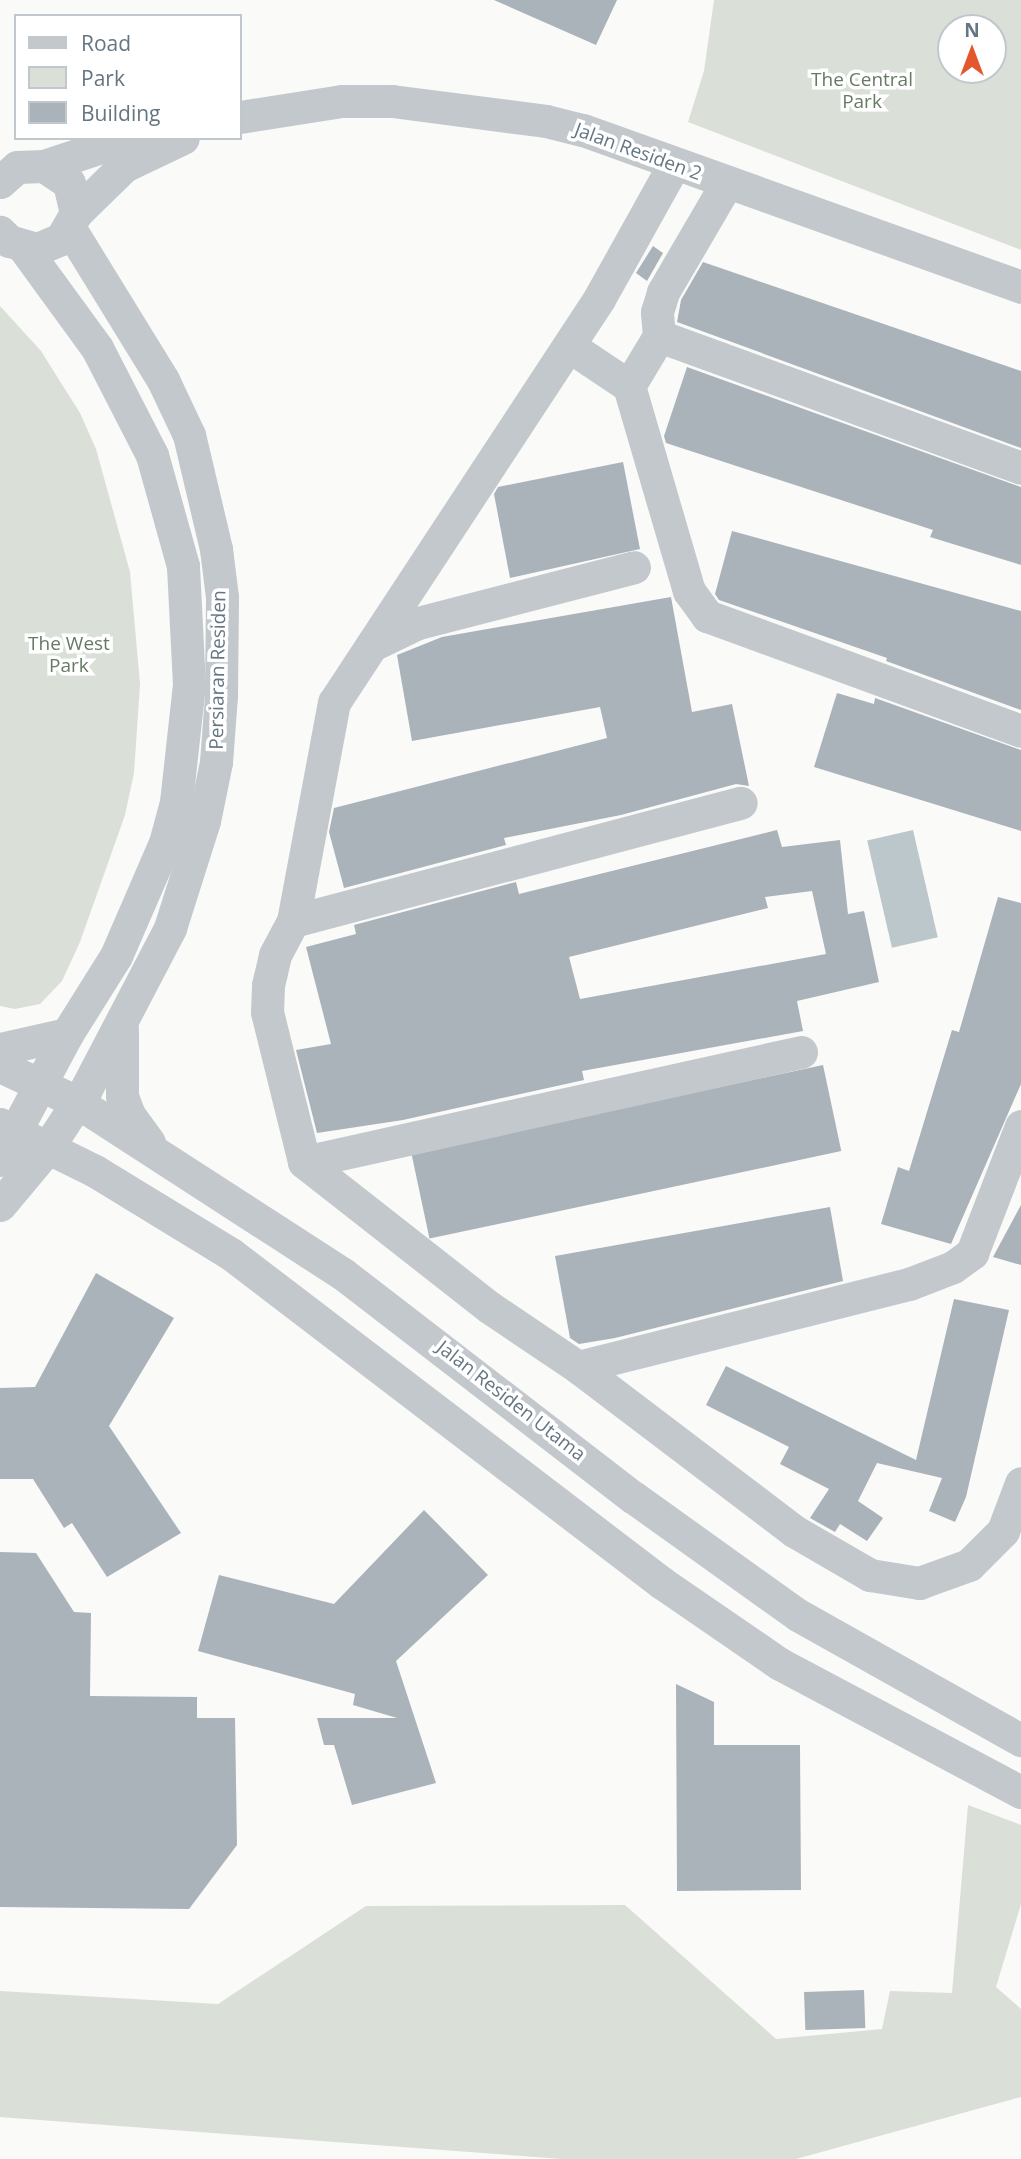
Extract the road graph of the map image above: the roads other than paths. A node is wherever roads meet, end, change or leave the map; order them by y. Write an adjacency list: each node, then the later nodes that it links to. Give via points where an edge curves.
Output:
1 (242, 117): 4 (street, Jalan Residen 2, via 342,101 449,105 583,130)
2 (120, 140): 5 (street)
3 (179, 140): 7 (street, via 124,166)
4 (673, 166): 6 (street, Jalan Residen 2); 11 (street, via 629,251)
5 (15, 168): 7 (street, Persiaran Residen, via 69,183)
6 (726, 184): 9 (street, Jalan Residen 2); 10 (street, via 663,292 657,312)
7 (73, 221): 8 (street, via 50,246); 19 (street, Persiaran Residen, via 189,435 207,502 222,597 216,762 204,821 170,928)
8 (12, 240): 20 (street, Persiaran Residen, via 97,348 152,455 183,566 190,638 184,743 165,843 116,956)
9 (1021, 288)
10 (659, 336): 12 (street); 13 (street)
11 (569, 345): 12 (street); 15 (street)
12 (629, 386): 16 (street, via 689,591 707,616)
13 (1021, 468)
14 (634, 567): 15 (street, via 418,623)
15 (371, 646): 18 (street, via 334,702)
16 (1021, 731)
17 (740, 803): 18 (street)
18 (293, 921): 30 (street, via 275,955 267,1012)
19 (123, 1020): 25 (street, Persiaran Residen); 29 (street, via 122,1096 129,1115)
20 (67, 1034): 21 (street); 24 (street, Persiaran Residen)
21 (0, 1049)
22 (801, 1052): 30 (street)
23 (0, 1066): 24 (street, Jalan Residen Utama)
24 (43, 1083): 25 (street, Jalan Residen Utama); 27 (street, Persiaran Residen)
25 (77, 1102): 28 (street, Persiaran Residen); 29 (street, Jalan Residen Utama)
26 (1021, 1126): 33 (street, via 972,1254 953,1267 909,1284)
27 (4, 1138): 28 (street)
28 (46, 1150): 31 (street); 32 (street, Persiaran Residen)
29 (156, 1152): 35 (street, Jalan Residen Utama, via 343,1274)
30 (304, 1162): 33 (street, via 489,1307)
31 (95, 1171): 32 (street, via 62,1177); 36 (street, via 231,1254)
32 (0, 1207)
33 (578, 1367): 34 (street, via 794,1531 833,1556 889,1580 934,1580 969,1565 1003,1531)
34 (1021, 1483)
35 (633, 1497): 36 (street); 37 (street, Jalan Residen Utama, via 798,1615)
36 (598, 1533): 38 (street, via 780,1664)
37 (1021, 1740)
38 (1021, 1792)

